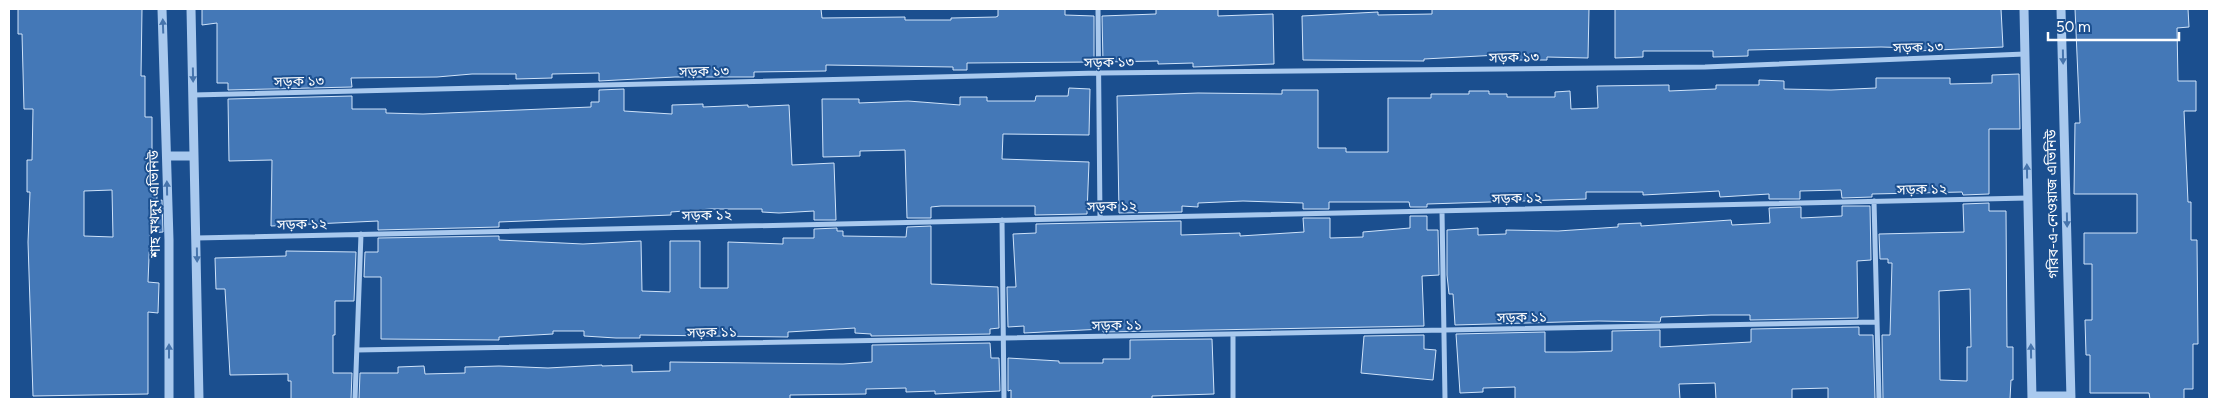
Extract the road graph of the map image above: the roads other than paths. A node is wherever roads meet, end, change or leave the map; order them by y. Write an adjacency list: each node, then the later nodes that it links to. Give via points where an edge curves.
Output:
1 (162, 9): 9 (street, শাহ মখদুম এভিনিউ, one-way to 1)
2 (191, 9): 8 (street, one-way to 8)
3 (1098, 9): 7 (street)
4 (2024, 9): 6 (street, গরিব-এ-নেওয়াজ এভিনিউ)
5 (2062, 9): 24 (street, গরিব-এ-নেওয়াজ এভিনিউ, one-way to 24)
6 (2025, 54): 7 (street, সড়ক ১৩, via 1705,66); 11 (street, গরিব-এ-নেওয়াজ এভিনিউ, one-way to 6)
7 (1098, 73): 8 (street, সড়ক ১৩); 14 (street)
8 (193, 95): 10 (street)
9 (166, 156): 10 (street); 25 (street, শাহ মখদুম এভিনিউ, one-way to 9)
10 (194, 156): 17 (street)
11 (2028, 198): 12 (street, সড়ক ১২); 23 (street, গরিব-এ-নেওয়াজ এভিনিউ, one-way to 11)
12 (1874, 201): 13 (street, সড়ক ১২); 18 (street)
13 (1442, 211): 14 (street, সড়ক ১২); 19 (street)
14 (1100, 218): 15 (street, সড়ক ১২)
15 (1002, 220): 16 (street, সড়ক ১২); 21 (street)
16 (361, 234): 17 (street, সড়ক ১২); 22 (street)
17 (196, 238): 26 (street, one-way to 26)
18 (1877, 322): 19 (street, সড়ক ১১); 31 (street)
19 (1444, 330): 20 (street, সড়ক ১১); 30 (street)
20 (1233, 334): 21 (street, সড়ক ১১); 29 (street)
21 (1003, 338): 22 (street, সড়ক ১১); 28 (street)
22 (357, 350): 27 (street)
23 (2032, 398): 24 (street)
24 (2071, 398)
25 (169, 399)
26 (199, 399)
27 (355, 399)
28 (1004, 399)
29 (1233, 399)
30 (1445, 399)
31 (1879, 399)

